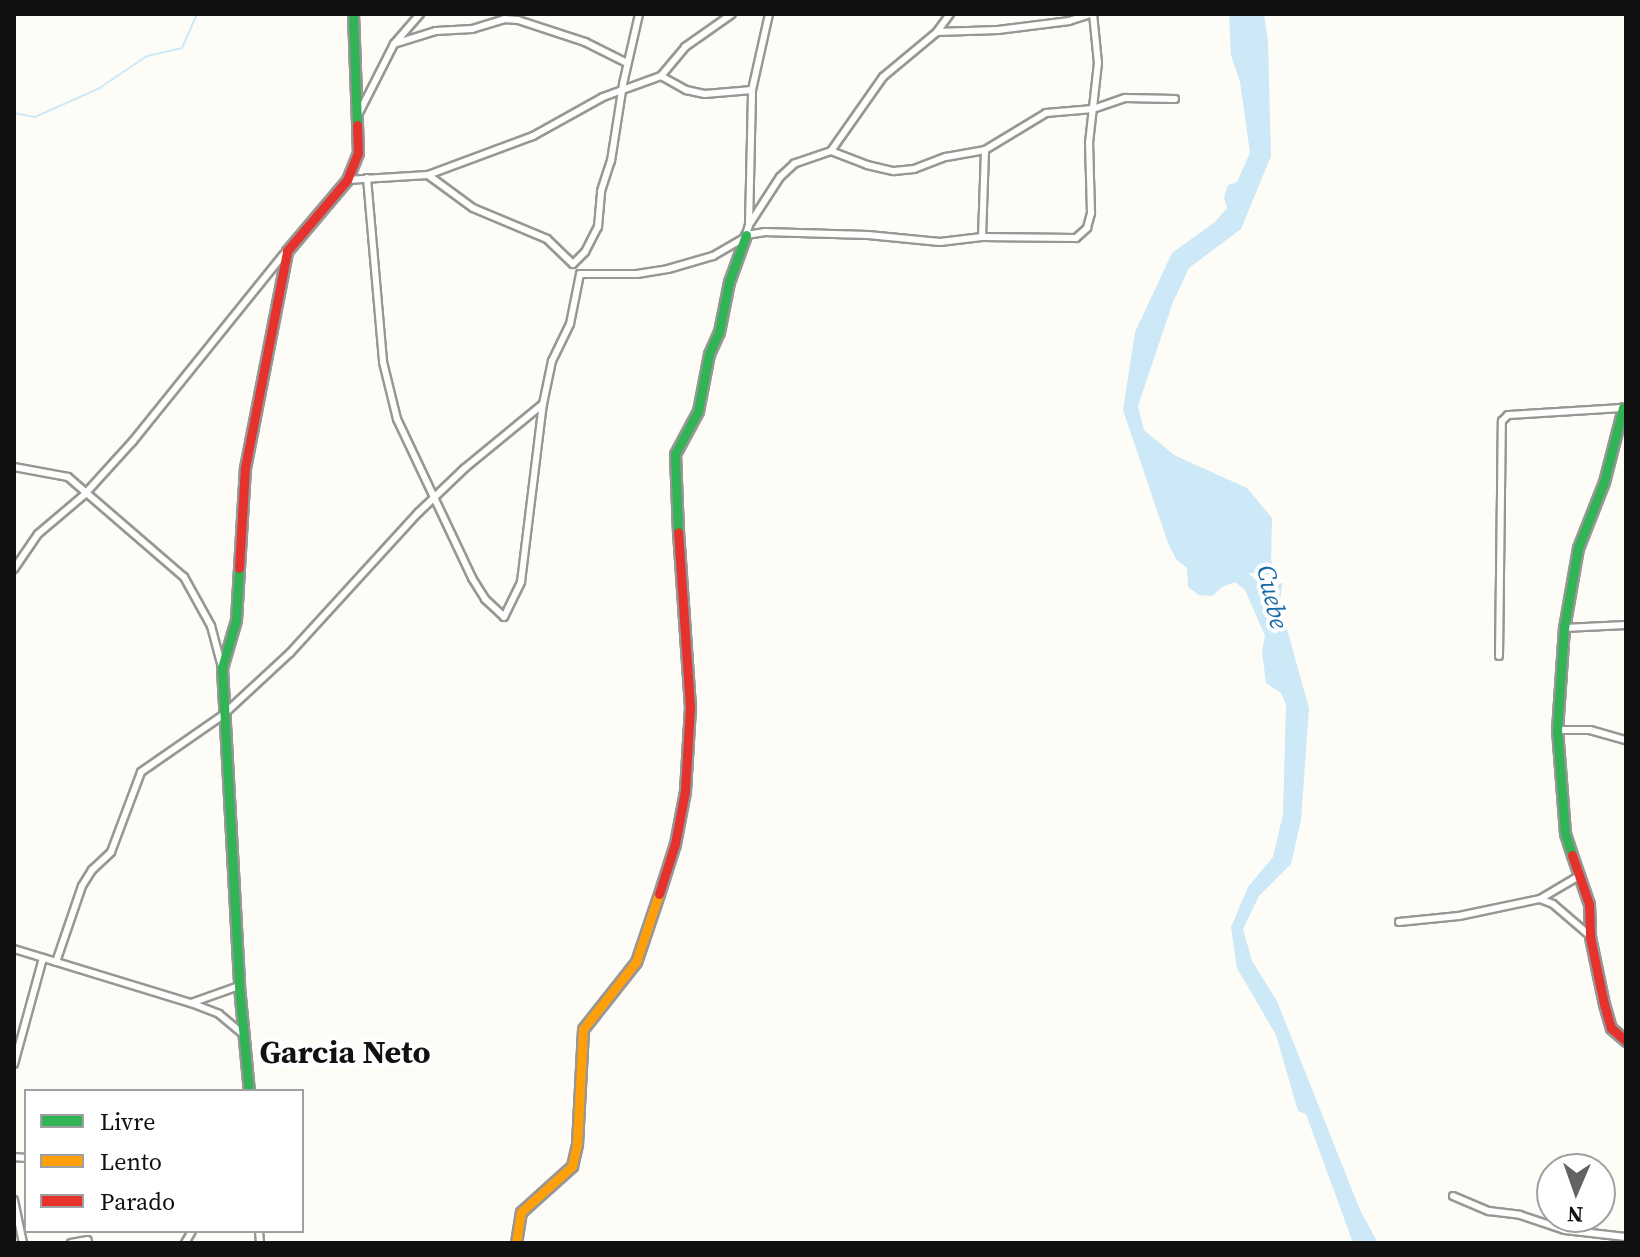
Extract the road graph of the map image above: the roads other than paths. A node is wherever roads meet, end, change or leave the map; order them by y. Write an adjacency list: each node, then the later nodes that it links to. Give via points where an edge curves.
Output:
1 (353, 14): 16 (street)
2 (420, 14): 9 (street)
3 (639, 14): 10 (street)
4 (732, 14): 11 (street, via 685,47)
5 (769, 14): 12 (street)
6 (950, 14): 8 (street)
7 (1092, 14): 8 (street, via 998,30); 15 (street, via 1098,63)
8 (937, 32): 18 (street, via 883,77)
9 (394, 44): 10 (street, via 436,31 518,20 585,42); 16 (street)
10 (627, 63): 13 (street)
11 (661, 76): 12 (street, via 705,94); 13 (street)
12 (752, 90): 22 (street)
13 (622, 91): 19 (street, via 520,142); 25 (street, via 598,227)
14 (1175, 99): 15 (street, via 1125,98)
15 (1093, 109): 17 (street, via 1046,113); 23 (street, via 1091,213 1082,233 1069,239)
16 (358, 115): 21 (street, via 358,153)
17 (985, 150): 18 (street, via 894,171); 23 (street)
18 (831, 151): 22 (street, via 794,164 780,177)
19 (428, 175): 20 (street); 25 (street, via 473,208 547,239)
20 (367, 178): 21 (street); 31 (street, via 383,362 397,419)
21 (347, 180): 24 (street)
22 (746, 233): 23 (street, via 940,242); 26 (street, via 713,256 668,269); 59 (street, via 709,354 698,411 675,454 690,707 685,791 675,844 636,962 583,1029 572,1166 521,1212)
23 (982, 237)
24 (287, 251): 30 (street); 36 (street, via 251,430 236,620)
25 (573, 264): 26 (street)
26 (580, 274): 27 (street, via 570,324 552,361)
27 (543, 404): 31 (street); 31 (street, via 521,582 507,617 485,599 472,578)
28 (1624, 408): 34 (street, via 1604,482 1578,548); 35 (street, via 1508,415 1502,421)
29 (14, 467): 30 (street, via 58,473)
30 (84, 495): 32 (street, via 38,534); 36 (street, via 184,577 211,626)
31 (434, 498): 37 (street, via 290,653)
32 (14, 569)
33 (1626, 625): 34 (street)
34 (1564, 628): 38 (street)
35 (1499, 656)
36 (222, 668): 37 (street)
37 (223, 715): 46 (street, via 135,780 111,852 82,886); 47 (street)
38 (1557, 730): 39 (street, via 1590,730); 40 (street, via 1565,833)
39 (1626, 740)
40 (1579, 876): 41 (street); 43 (street, via 1589,904)
41 (1540, 899): 42 (street); 43 (street)
42 (1399, 922)
43 (1590, 937): 50 (street, via 1611,1028)
44 (14, 949): 45 (street)
45 (43, 958): 46 (street); 51 (street)
46 (56, 962): 48 (street)
47 (239, 986): 48 (street); 49 (street)
48 (191, 1003): 49 (street, via 219,1014)
49 (245, 1036): 52 (street)
50 (1626, 1041)
51 (14, 1064)
52 (249, 1089)
53 (1453, 1196): 55 (street, via 1565,1230)
54 (14, 1200): 57 (street)
55 (1626, 1237)
56 (90, 1241): 58 (street)
57 (23, 1243)
58 (71, 1243)
59 (516, 1243)

